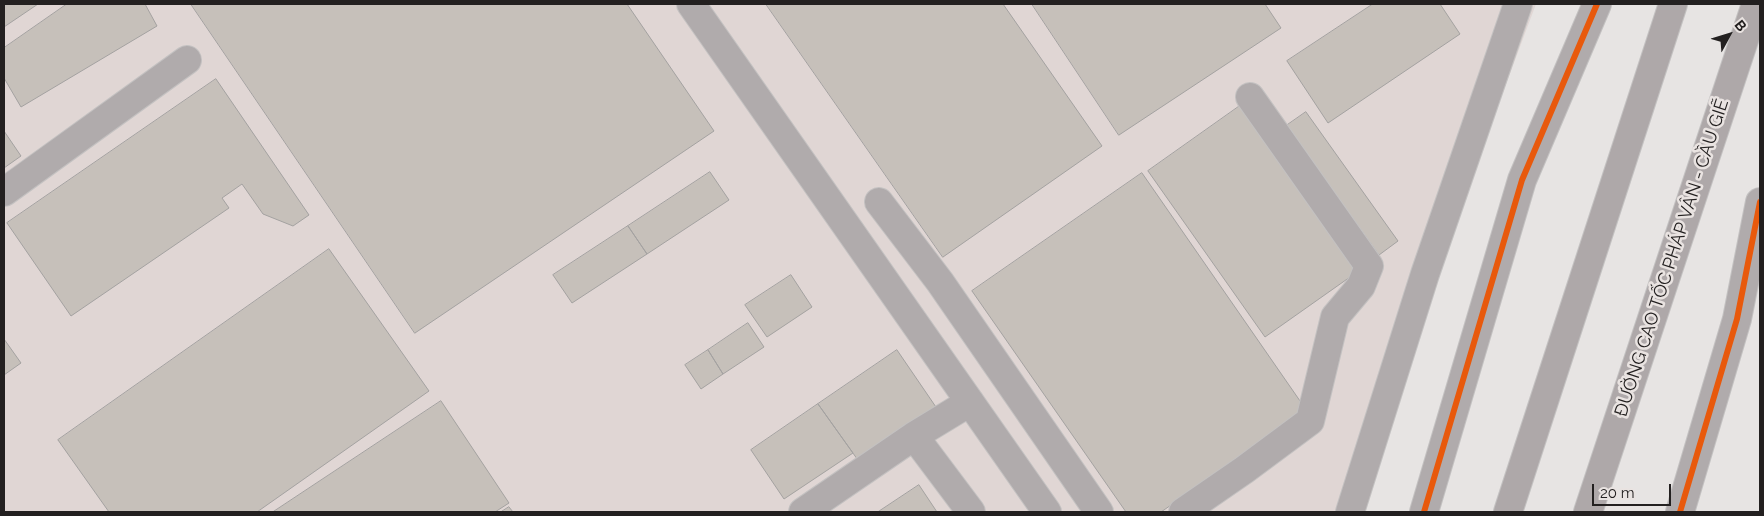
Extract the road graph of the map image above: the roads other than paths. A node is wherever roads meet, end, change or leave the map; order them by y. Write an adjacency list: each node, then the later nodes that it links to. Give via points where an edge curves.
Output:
1 (691, 4): 11 (street)
2 (1518, 4): 18 (street, via 1425,274)
3 (1597, 4): 19 (street, via 1522,180)
4 (1673, 4): 20 (highway)
5 (1756, 4): 21 (highway, ĐƯỜNG CAO TỐC PHÁP VÂN - CẦU GIẼ)
6 (187, 60): 8 (street)
7 (1250, 97): 17 (street, via 1369,266 1361,286 1335,317 1310,421)
8 (4, 192)
9 (879, 202): 16 (street, via 940,282)
10 (1760, 202): 22 (street, via 1737,318)
11 (970, 402): 12 (street); 15 (street)
12 (914, 436): 13 (street); 14 (street)
13 (803, 512)
14 (970, 512)
15 (1046, 512)
16 (1098, 512)
17 (1183, 512)
18 (1350, 512)
19 (1424, 512)
20 (1508, 512)
21 (1588, 512)
22 (1680, 512)

